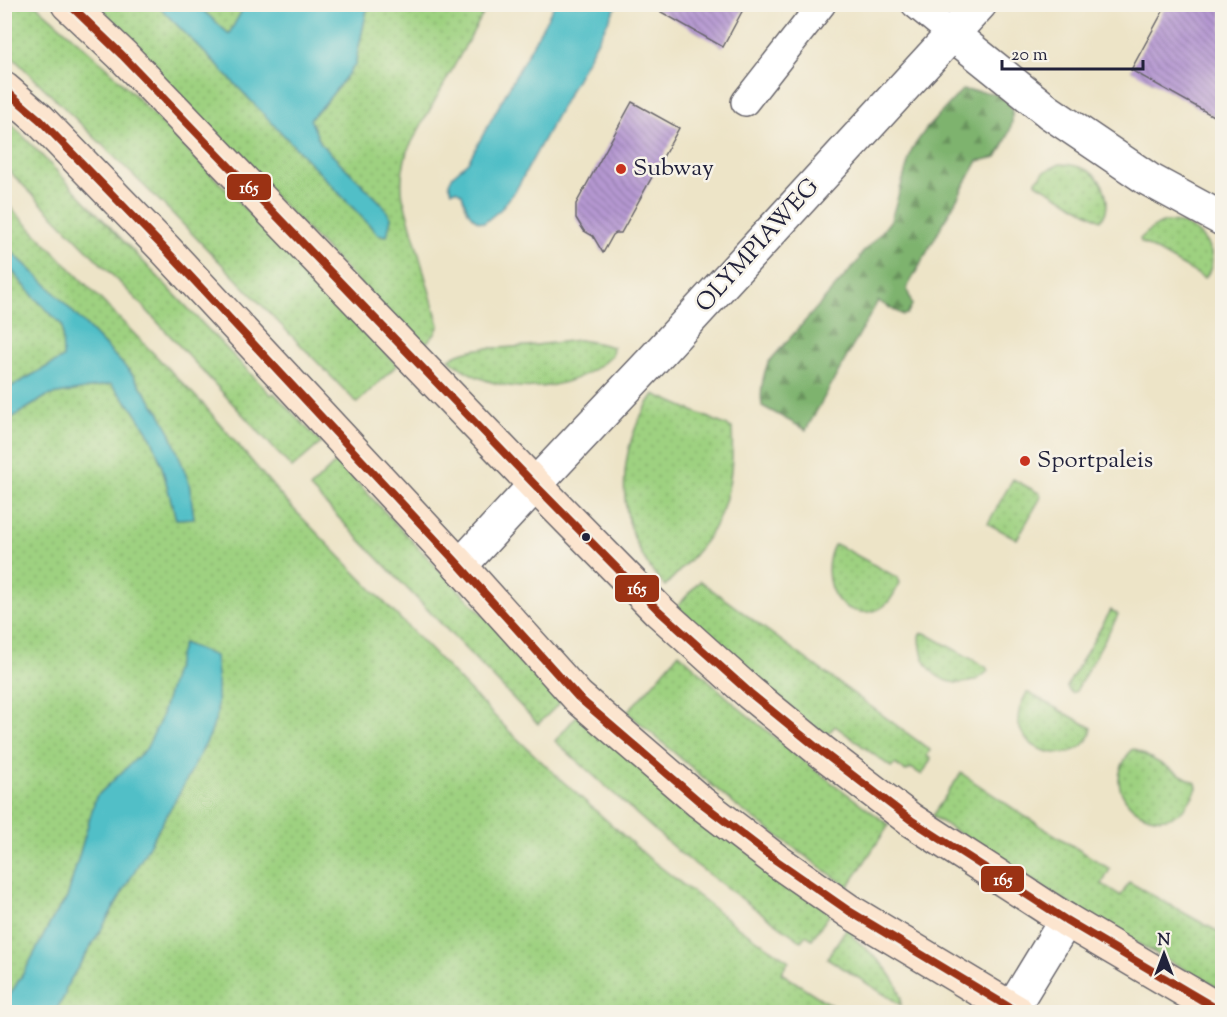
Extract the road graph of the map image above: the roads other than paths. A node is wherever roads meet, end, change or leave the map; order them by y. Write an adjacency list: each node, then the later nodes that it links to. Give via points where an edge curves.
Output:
1 (68, 4): 9 (main road, via 122,55)
2 (822, 4): 7 (lane)
3 (915, 4): 5 (lane)
4 (980, 4): 5 (street, OLYMPIAWEG)
5 (952, 34): 8 (street, via 1049,112 1148,179); 9 (street, OLYMPIAWEG)
6 (4, 88): 10 (main road, via 165,249)
7 (745, 102)
8 (1222, 219)
9 (535, 485): 10 (street, OLYMPIAWEG); 11 (main road, via 659,611 750,693 911,820)
10 (460, 567): 12 (main road, via 578,697 700,802 849,911)
11 (1066, 920): 12 (street); 13 (main road)
12 (1013, 1012)
13 (1222, 1012)

